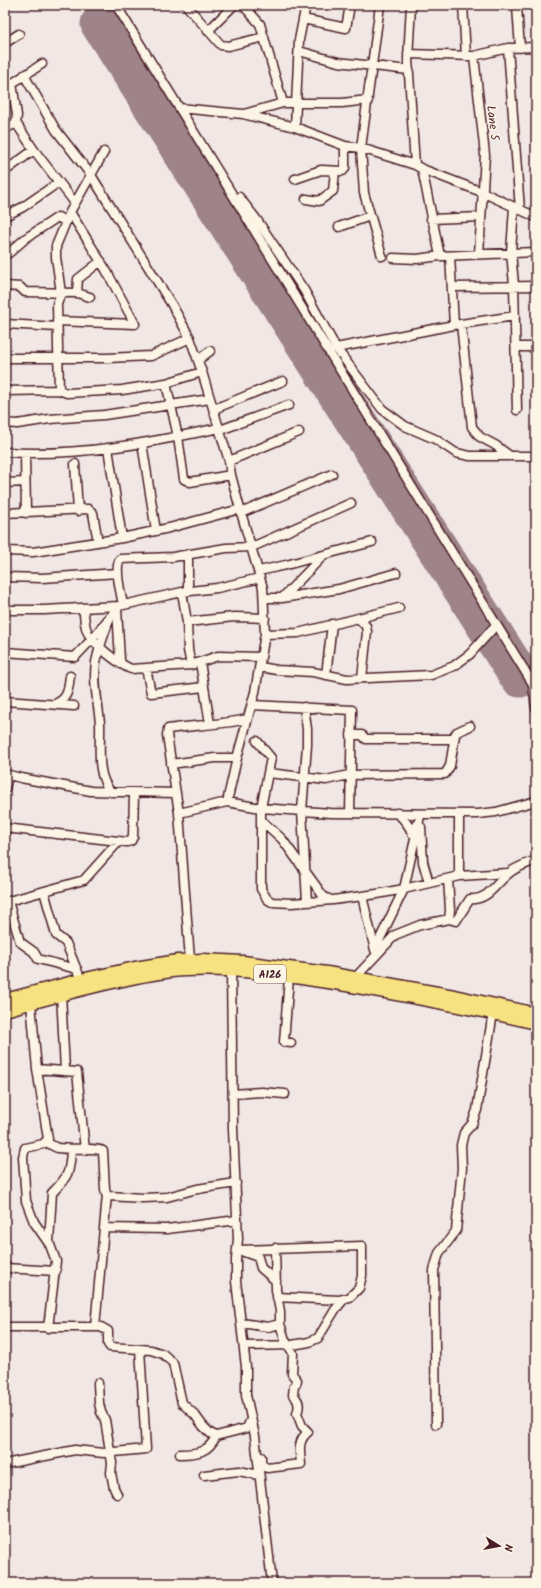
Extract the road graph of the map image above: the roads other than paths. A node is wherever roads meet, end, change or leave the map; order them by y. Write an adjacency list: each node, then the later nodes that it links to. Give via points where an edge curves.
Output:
1 (116, 5): 31 (street)
2 (186, 5): 12 (street)
3 (234, 5): 12 (street)
4 (243, 5): 14 (street, via 259,21)
5 (306, 5): 11 (street)
6 (350, 5): 11 (street, via 346,28)
7 (380, 5): 23 (street)
8 (411, 5): 20 (street)
9 (463, 5): 21 (street, Lane 5)
10 (517, 7): 18 (street)
11 (303, 19): 19 (street)
12 (208, 31): 14 (street, via 225,46)
13 (19, 34): 15 (street)
14 (264, 37): 30 (street)
15 (5, 43)
16 (536, 47): 18 (street)
17 (508, 48): 18 (street); 21 (street); 50 (street)
18 (520, 48)
19 (298, 51): 23 (street, via 338,62); 29 (street)
20 (408, 54): 21 (street); 24 (street)
21 (470, 56): 47 (street, Lane 5, via 485,155)
22 (42, 64): 25 (street)
23 (372, 67): 24 (street); 28 (street)
24 (409, 70): 40 (street)
25 (24, 75): 26 (street); 44 (street, via 56,130)
26 (12, 84): 27 (street); 33 (street)
27 (5, 88)
28 (368, 100): 29 (street, via 342,103); 37 (street)
29 (296, 102): 30 (street); 34 (street)
30 (283, 103): 32 (street)
31 (179, 108): 32 (street); 43 (street)
32 (244, 114): 34 (street)
33 (16, 123): 35 (street); 38 (street)
34 (295, 127): 36 (street)
35 (5, 129)
36 (344, 146): 37 (street); 42 (street, via 345,168 343,171)
37 (362, 148): 40 (street); 53 (street, via 364,193)
38 (34, 150): 41 (street); 46 (street)
39 (104, 152): 44 (street)
40 (418, 167): 47 (street); 56 (street)
41 (5, 171)
42 (335, 171): 45 (street, via 321,170); 48 (street, via 333,191 319,201)
43 (218, 172): 82 (street, via 257,220 304,290); 142 (street)
44 (91, 175): 49 (street); 79 (street)
45 (295, 179)
46 (59, 182): 49 (street); 52 (street)
47 (482, 192): 50 (street); 54 (street, Lane 5)
48 (306, 199)
49 (75, 203): 51 (street)
50 (517, 208): 55 (street); 59 (street)
51 (70, 212): 57 (street); 67 (street)
52 (5, 216)
53 (370, 216): 58 (street); 63 (street)
54 (481, 217): 56 (street); 62 (street, Lane 5)
55 (536, 217)
56 (431, 219): 64 (street)
57 (66, 222): 61 (street, via 58,217 26,238 9,253); 72 (street, via 56,246)
58 (339, 227)
59 (511, 252): 60 (street); 62 (street); 68 (street)
60 (536, 252)
61 (5, 253)
62 (479, 254): 65 (street)
63 (382, 256)
64 (440, 256): 65 (street); 66 (street, via 417,259)
65 (450, 256): 71 (street)
66 (393, 258)
67 (101, 261): 73 (street, via 78,279); 77 (street, via 135,324)
68 (514, 285): 70 (street); 71 (street); 75 (street)
69 (5, 286): 72 (street, via 20,287 25,292)
70 (536, 286)
71 (452, 287): 78 (street)
72 (61, 293): 73 (street); 77 (street, via 57,304)
73 (77, 293): 74 (street)
74 (90, 297)
75 (515, 316): 78 (street); 80 (street)
76 (5, 324): 77 (street)
77 (57, 324): 84 (street)
78 (457, 324): 82 (street); 105 (street, via 472,427 480,437)
79 (190, 338): 84 (street, via 150,356); 86 (street)
80 (516, 347): 81 (street); 96 (street)
81 (536, 347)
82 (336, 348): 105 (street, via 382,409 405,426 463,455)
83 (210, 351): 86 (street)
84 (58, 357): 85 (street); 91 (street)
85 (5, 358)
86 (198, 360): 87 (street)
87 (202, 372): 89 (street); 92 (street)
88 (283, 381): 95 (street)
89 (166, 382): 91 (street, via 122,390 67,393); 93 (street)
90 (5, 390): 91 (street)
91 (59, 390)
92 (210, 399): 93 (street); 95 (street)
93 (172, 404): 97 (street, via 104,415); 100 (street)
94 (289, 405): 98 (street)
95 (214, 409): 98 (street)
96 (517, 410)
97 (5, 423)
98 (220, 429): 100 (street); 107 (street)
99 (299, 432): 107 (street)
100 (178, 437): 101 (street); 110 (street, via 186,481)
101 (142, 443): 102 (street); 118 (street)
102 (108, 448): 104 (street, via 81,452); 119 (street)
103 (5, 452): 104 (street)
104 (25, 454): 111 (street)
105 (510, 456): 106 (street)
106 (536, 456)
107 (229, 461): 110 (street)
108 (75, 464): 114 (street)
109 (332, 474): 115 (street)
110 (231, 475): 115 (street)
111 (25, 482): 112 (street); 116 (street)
112 (5, 483)
113 (351, 503): 122 (street)
114 (78, 511): 116 (street); 120 (street, via 88,509 93,513)
115 (241, 511): 118 (street); 122 (street)
116 (26, 512): 117 (street)
117 (5, 513)
118 (156, 531): 119 (street)
119 (122, 538): 120 (street)
120 (98, 542): 123 (street, via 33,552)
121 (372, 542): 125 (street)
122 (252, 547): 124 (street); 128 (street)
123 (5, 551)
124 (188, 554): 126 (street, via 120,559); 130 (street)
125 (323, 555): 128 (street); 132 (street)
126 (118, 573): 129 (street, via 42,578); 133 (street)
127 (396, 573): 132 (street, via 339,588)
128 (260, 574): 130 (street, via 217,588); 131 (street)
129 (5, 577)
130 (185, 591): 133 (street); 140 (street)
131 (264, 598): 132 (street); 138 (street)
132 (282, 598)
133 (119, 607): 135 (street); 137 (street); 149 (street)
134 (399, 608): 139 (street)
135 (84, 609): 136 (street); 144 (street, via 87,633)
136 (5, 610)
137 (110, 617): 144 (street); 145 (street)
138 (265, 618): 140 (street, via 234,617); 143 (street)
139 (358, 618): 141 (street); 155 (street, via 366,626 367,632)
140 (187, 622): 150 (street)
141 (332, 624): 143 (street, via 298,633); 153 (street)
142 (496, 624): 155 (street, via 470,654 448,669 431,675); 156 (street)
143 (265, 634): 147 (street)
144 (92, 639): 145 (street); 146 (street, via 79,654 72,657)
145 (100, 648): 149 (street); 177 (street, via 94,680 100,724 99,748 105,785)
146 (5, 652)
147 (260, 657): 148 (street, via 218,656); 151 (street)
148 (200, 662): 150 (street); 157 (street)
149 (121, 664): 152 (street, via 131,669)
150 (191, 665): 152 (street)
151 (260, 667): 153 (street); 160 (street)
152 (146, 668): 157 (street, via 151,692)
153 (326, 675): 155 (street, via 347,679)
154 (70, 676): 159 (street, via 66,696)
155 (362, 678)
156 (535, 685): 163 (street)
157 (204, 687): 165 (street)
158 (5, 701): 159 (street)
159 (54, 705): 161 (street)
160 (252, 705): 162 (street); 164 (street)
161 (74, 706)
162 (304, 707): 167 (street, via 352,710); 175 (street, via 307,745)
163 (536, 708)
164 (247, 719): 165 (street); 170 (street)
165 (210, 724): 171 (street, via 168,729)
166 (470, 726): 168 (street, via 457,732)
167 (351, 735): 168 (street, via 362,735 366,739); 174 (street)
168 (454, 739): 174 (street, via 450,766 445,774)
169 (256, 741): 172 (street, via 271,758)
170 (237, 758): 171 (street); 181 (street)
171 (171, 764): 179 (street)
172 (269, 773): 175 (street); 182 (street)
173 (6, 774): 176 (street); 177 (street, via 91,791)
174 (349, 775): 175 (street, via 326,780); 185 (street)
175 (304, 778): 183 (street)
176 (5, 789)
177 (111, 792): 178 (street)
178 (134, 793): 179 (street); 191 (street, via 133,837 131,841)
179 (175, 793): 184 (street)
180 (536, 801): 188 (street, via 496,812)
181 (227, 802): 182 (street); 184 (street)
182 (261, 808): 183 (street); 189 (street)
183 (302, 811): 185 (street); 193 (street)
184 (179, 813): 206 (street)
185 (350, 813): 186 (street)
186 (397, 813): 187 (street); 187 (street, via 404,818 412,833)
187 (420, 814): 188 (street); 197 (street, via 423,862); 198 (street)
188 (459, 814): 195 (street)
189 (261, 820): 193 (street, via 282,839); 203 (street, via 263,894 272,902)
190 (5, 828): 191 (street)
191 (119, 841): 199 (street, via 84,880)
192 (536, 860): 194 (street)
193 (306, 871): 202 (street, via 324,897); 203 (street)
194 (508, 873): 195 (street); 204 (street, via 484,897 470,899 456,920)
195 (459, 876): 196 (street)
196 (448, 879): 197 (street); 204 (street)
197 (429, 883): 198 (street)
198 (404, 889): 200 (street); 205 (street)
199 (44, 891): 201 (street); 208 (street, via 56,935 66,942)
200 (362, 896): 202 (street); 205 (street)
201 (6, 900): 208 (street, via 20,942 34,952 38,959)
202 (333, 900): 203 (street)
203 (308, 902)
204 (448, 920): 205 (street, via 403,931)
205 (375, 952): 210 (street)
206 (190, 960): 208 (highway, A126); 210 (highway, A126, via 243,962)
207 (231, 971): 209 (highway, A126); 211 (highway, A126, via 196,969 155,973); 221 (street)
208 (79, 974): 212 (highway, A126)
209 (289, 976): 215 (highway, A126); 218 (street, via 284,1042)
210 (355, 978): 216 (highway, A126)
211 (61, 994): 213 (highway, A126); 220 (street)
212 (5, 1000)
213 (31, 1003): 214 (highway, A126); 219 (street)
214 (5, 1010)
215 (493, 1013): 217 (highway, A126); 248 (street, via 477,1110 472,1124 464,1133 461,1145 462,1168 456,1231 439,1253 434,1270)
216 (536, 1014)
217 (536, 1023)
218 (291, 1043)
219 (38, 1069): 220 (street); 223 (street, via 48,1139)
220 (65, 1070): 225 (street, via 77,1072)
221 (233, 1094): 222 (street); 226 (street)
222 (286, 1094)
223 (46, 1142): 224 (street, via 57,1148); 230 (street, via 25,1148 23,1157 26,1200 34,1222)
224 (71, 1149): 225 (street); 230 (street, via 70,1168 65,1180 52,1193)
225 (85, 1150): 227 (street, via 103,1151)
226 (236, 1183): 227 (street, via 168,1197 128,1198); 228 (street)
227 (107, 1195): 229 (street)
228 (238, 1220): 229 (street, via 167,1229); 232 (street)
229 (104, 1228): 242 (street)
230 (49, 1242): 234 (street, via 56,1261)
231 (275, 1248): 232 (street); 235 (street); 237 (street, via 362,1246 362,1276 359,1288)
232 (238, 1250): 235 (street, via 258,1256 261,1268); 238 (street, via 236,1281)
233 (5, 1268): 234 (street)
234 (56, 1270): 241 (street)
235 (276, 1281): 236 (street)
236 (277, 1297): 237 (street); 239 (street)
237 (344, 1299): 243 (street, via 334,1310 318,1338)
238 (242, 1323): 239 (street, via 268,1327); 244 (street)
239 (280, 1324): 243 (street)
240 (5, 1327): 241 (street)
241 (48, 1328): 242 (street)
242 (95, 1328): 245 (street, via 108,1330 110,1347)
243 (288, 1345): 244 (street); 250 (street, via 293,1353 292,1374 297,1380 293,1395 298,1400 297,1413 308,1432 299,1445 301,1464 267,1468 261,1464 260,1452)
244 (244, 1346): 247 (street, via 246,1395)
245 (140, 1349): 249 (street, via 163,1354 174,1363 182,1403 210,1433); 251 (street, via 146,1449)
246 (98, 1383): 251 (street, via 99,1403 105,1420)
247 (251, 1419): 249 (street, via 247,1428); 250 (street)
248 (436, 1424)
249 (216, 1436): 252 (street, via 212,1444 202,1452)
250 (257, 1451): 254 (street)
251 (109, 1453): 253 (street, via 75,1450); 256 (street)
252 (180, 1454)
253 (5, 1464)
254 (259, 1474): 255 (street, via 239,1471); 257 (street)
255 (204, 1475)
256 (117, 1494)
257 (272, 1583)

